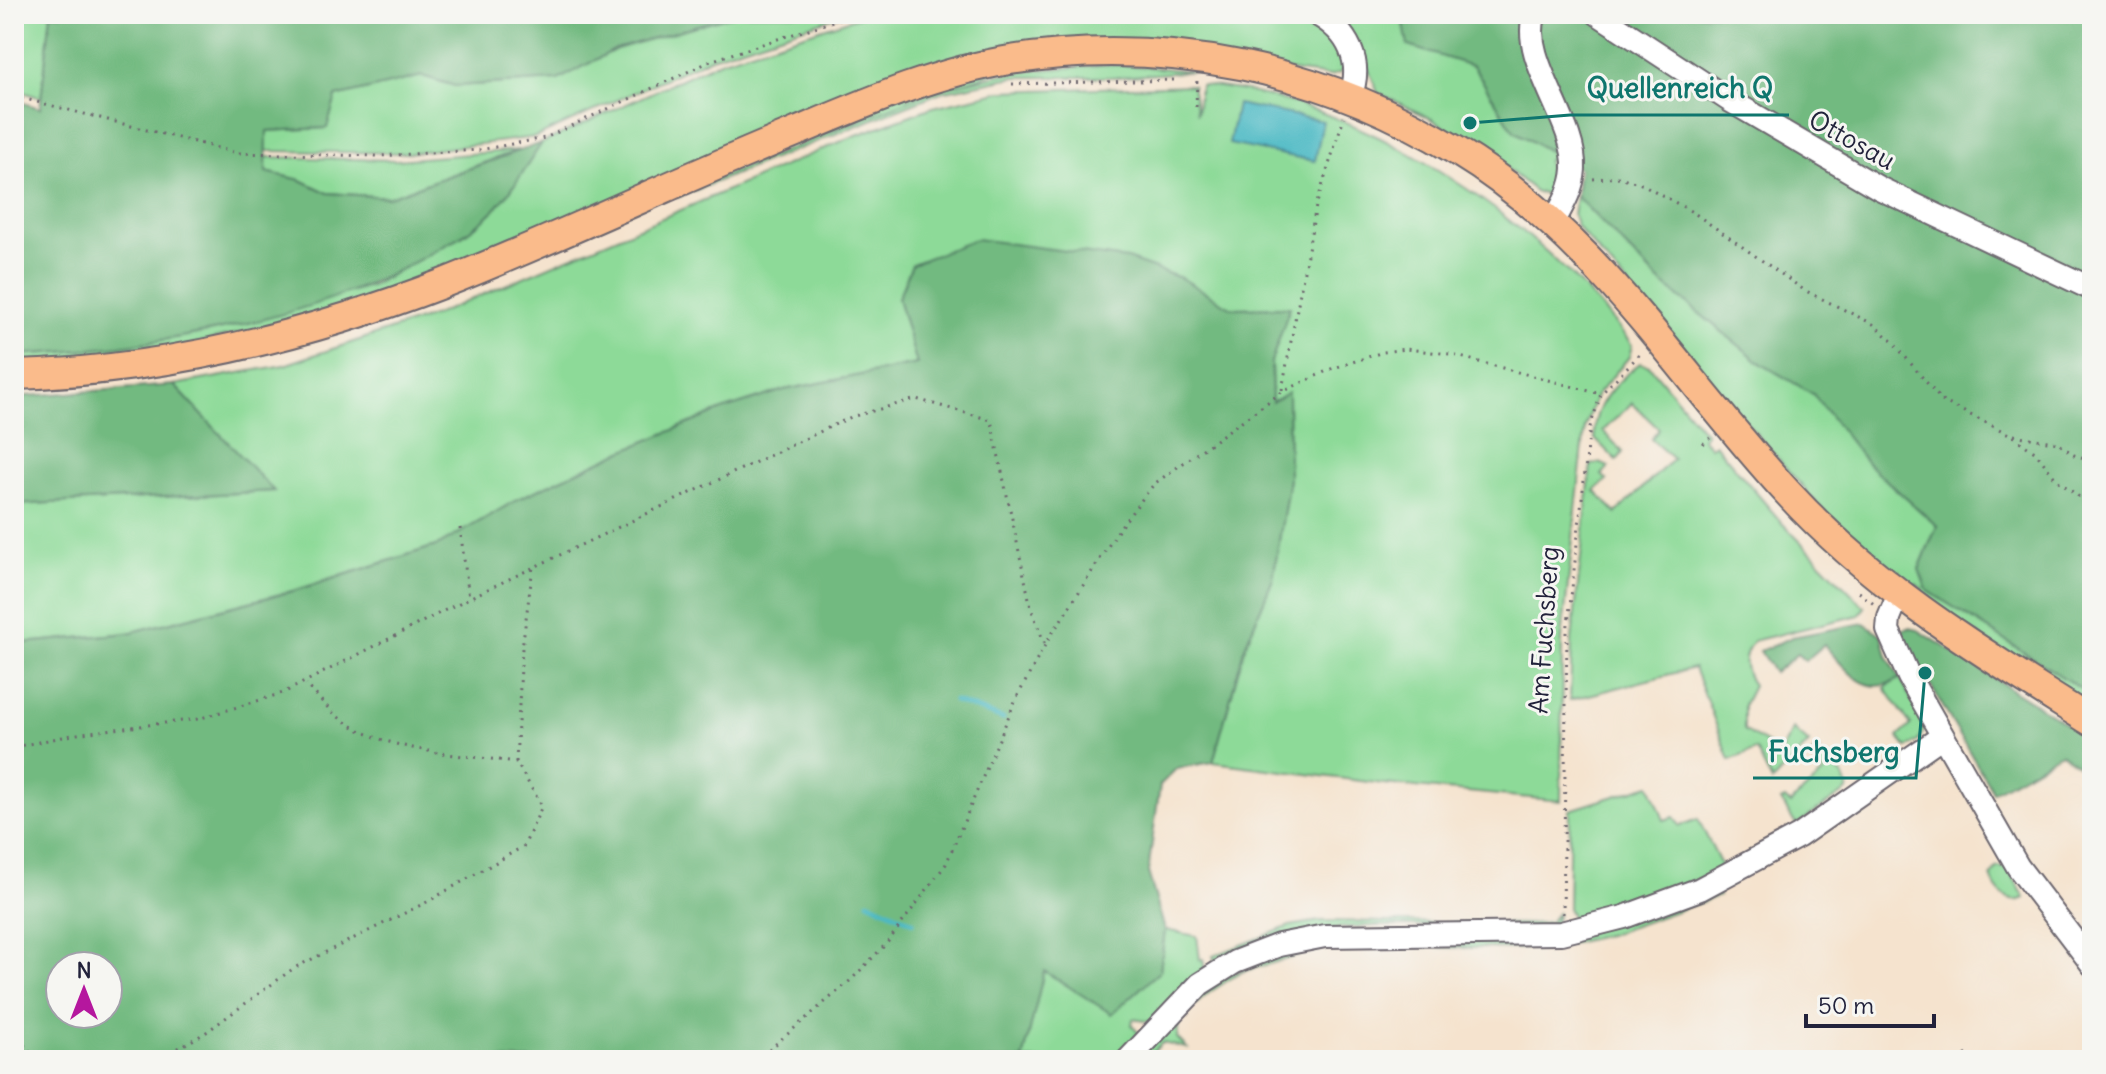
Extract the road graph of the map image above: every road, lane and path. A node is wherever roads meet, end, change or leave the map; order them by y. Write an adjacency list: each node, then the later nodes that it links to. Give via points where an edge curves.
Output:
1 (855, 14): 8 (path, via 713,60 545,138 479,150 390,156 237,153)
2 (1316, 14): 10 (street, via 1336,27 1352,51 1356,78)
3 (1535, 14): 11 (street, via 1536,50 1572,148)
4 (1598, 14): 13 (street, Ottosau, via 1854,174)
5 (1197, 79): 6 (path); 7 (path); 9 (path)
6 (1208, 80)
7 (1009, 84)
8 (14, 96)
9 (1196, 107)
10 (1349, 109): 12 (main road, via 1453,148); 15 (main road, via 1258,67 1202,56 1095,53 1010,60 860,105 485,266 297,333 146,364); 16 (path, via 1316,206)
11 (1569, 192): 12 (street); 18 (path, via 1586,181 1620,177 1644,185 1694,213 1804,290 1873,324 1942,401)
12 (1554, 221): 23 (main road, via 1791,496)
13 (2092, 289)
14 (1644, 350): 17 (path, Am Fuchsberg)
15 (14, 375)
16 (1282, 392): 17 (path, via 1361,358 1406,349 1449,354); 25 (path, via 1154,484)
17 (1601, 394): 31 (path, Am Fuchsberg, via 1590,427 1567,633)
18 (2011, 435): 19 (path, via 2058,443); 20 (path)
19 (2092, 460)
20 (2092, 507)
21 (460, 528): 24 (path)
22 (533, 567): 24 (path); 25 (path, via 839,422 916,399 991,420 1031,608); 30 (path)
23 (1898, 596): 27 (main road); 28 (street, via 1889,618 1891,639)
24 (469, 598): 26 (path)
25 (1045, 645): 37 (path, via 1016,699 946,864 878,952)
26 (306, 684): 29 (path, via 198,719); 30 (path, via 352,727 396,742)
27 (2092, 722)
28 (1941, 737): 31 (street, via 1799,836 1733,874 1675,899); 32 (street, via 2018,867)
29 (14, 747)
30 (516, 762): 36 (path, via 542,806 524,846 427,902 294,968 205,1033)
31 (1561, 933): 38 (street, via 1299,939 1213,975)
32 (2092, 964)
33 (14, 1032): 35 (path)
34 (1965, 1054): 39 (path)
35 (36, 1060)
36 (157, 1060)
37 (757, 1060)
38 (1128, 1060)
39 (1970, 1060)

